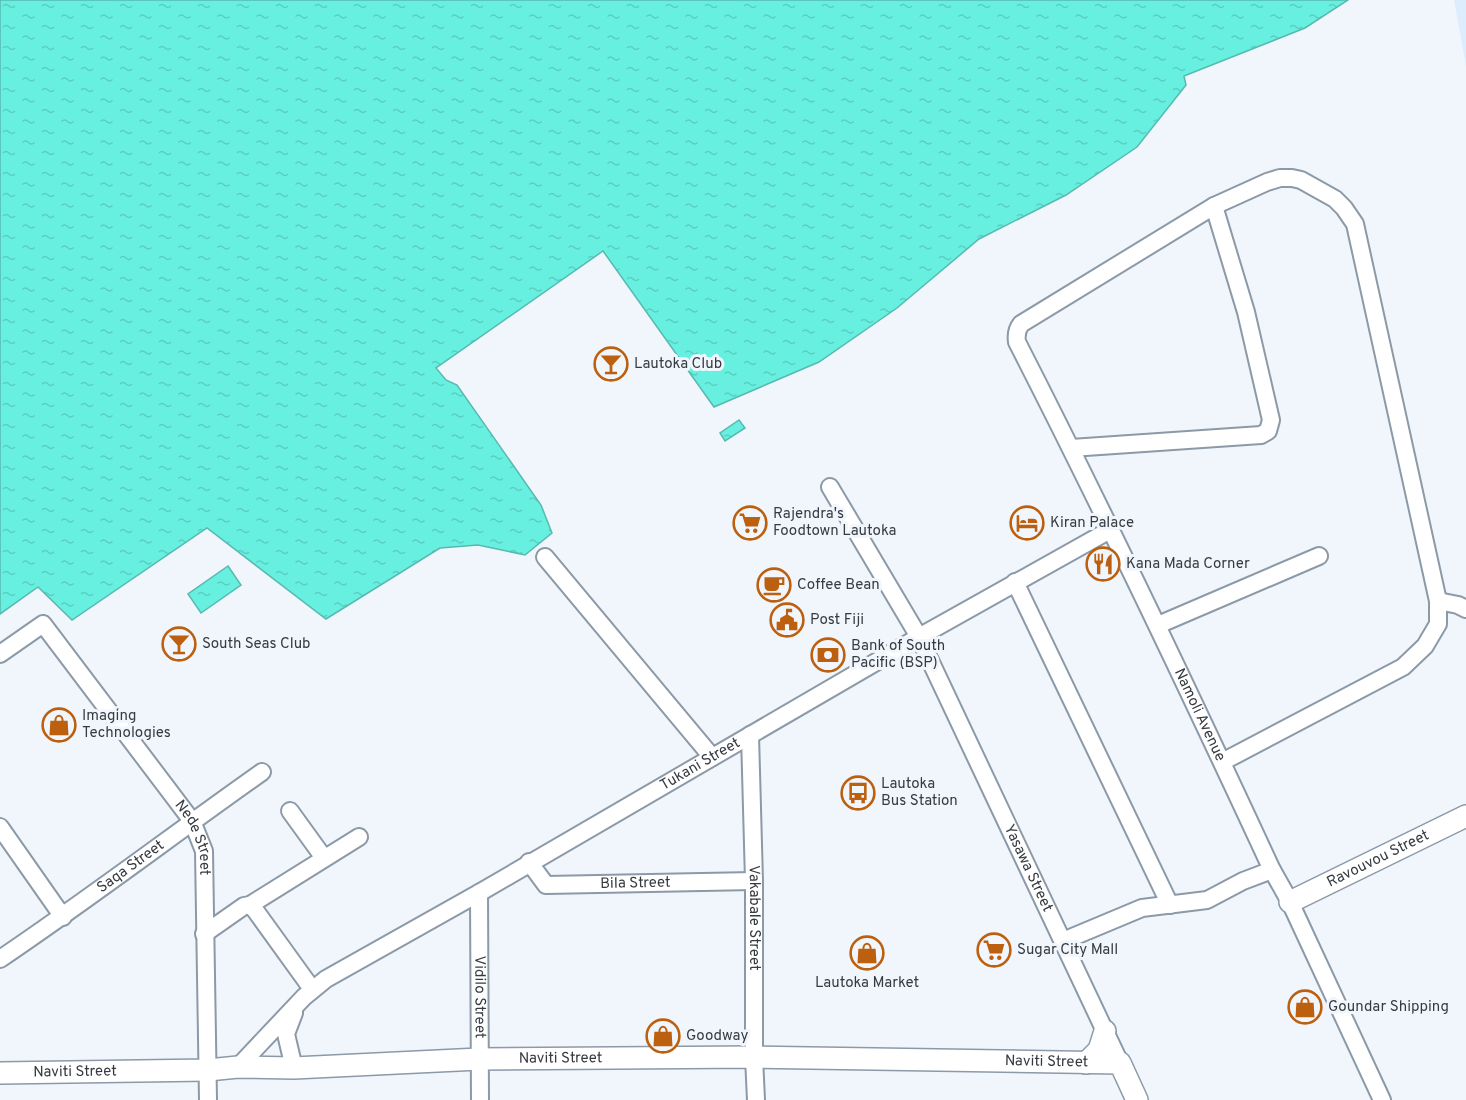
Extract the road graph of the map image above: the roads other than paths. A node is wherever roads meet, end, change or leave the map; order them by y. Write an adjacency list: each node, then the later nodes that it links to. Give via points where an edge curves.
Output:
1 (1214, 206): 2 (street, Namoli Avenue, via 1021,324 1017,342); 2 (street, via 1246,312 1271,420 1268,431 1261,435); 8 (street, via 1267,182 1292,178 1335,199 1351,216)
2 (1071, 448): 4 (street, Namoli Avenue)
3 (830, 486): 11 (street, Yasawa Street)
4 (1110, 530): 7 (street, Tukani Street); 10 (street, Namoli Avenue)
5 (1319, 556): 10 (street)
6 (545, 557): 14 (street)
7 (1015, 582): 11 (street, Tukani Street); 29 (street)
8 (1438, 601): 9 (street); 15 (street, via 1438,624 1425,646 1403,667)
9 (1466, 609)
10 (1158, 625): 15 (street, Namoli Avenue)
11 (919, 637): 13 (street, Tukani Street); 32 (street, Yasawa Street)
12 (0, 654): 19 (street, Nede Street, via 43,624)
13 (750, 735): 14 (street, Tukani Street); 25 (street, Vakabale Street)
14 (712, 757): 23 (street, Tukani Street)
15 (1222, 762): 24 (street, Namoli Avenue)
16 (262, 772): 19 (street, Saqa Street)
17 (290, 811): 22 (street)
18 (1466, 816): 27 (main road, Ravouvou Street)
19 (192, 821): 30 (street, Saqa Street); 31 (street, Nede Street, via 204,851)
20 (0, 827): 30 (street)
21 (359, 837): 22 (street)
22 (324, 858): 28 (street)
23 (529, 862): 25 (street, Bila Street, via 546,885); 26 (street, Tukani Street)
24 (1272, 870): 27 (street, Namoli Avenue); 29 (street, via 1207,900)
25 (754, 881): 37 (street, Vakabale Street)
26 (479, 893): 34 (street, Tukani Street); 38 (street, Vidilo Street)
27 (1290, 902): 49 (street, Namoli Avenue)
28 (250, 905): 31 (street); 34 (street)
29 (1170, 905): 32 (street, via 1142,908)
30 (63, 917): 33 (street, Saqa Street)
31 (204, 934): 43 (street, Nede Street)
32 (1063, 941): 36 (street, Yasawa Street)
33 (0, 959)
34 (312, 989): 35 (street, Tukani Street)
35 (297, 1006): 41 (street, Tukani Street); 42 (street, Tukani Street, via 286,1034)
36 (1105, 1031): 39 (main road, via 1099,1050); 40 (street, Yasawa Street)
37 (754, 1057): 38 (main road, Naviti Street); 39 (main road, Naviti Street); 47 (street, Vakabale Street)
38 (479, 1059): 42 (main road, Naviti Street); 46 (street, Vidilo Street)
39 (1086, 1063): 40 (main road, Naviti Street)
40 (1120, 1063): 48 (main road, Yasawa Street)
41 (238, 1067): 42 (main road, Naviti Street); 43 (main road, Naviti Street)
42 (294, 1068)
43 (208, 1070): 44 (main road, Naviti Street); 45 (street, Nede Street)
44 (0, 1073)
45 (208, 1100)
46 (480, 1100)
47 (756, 1100)
48 (1137, 1100)
49 (1382, 1100)

